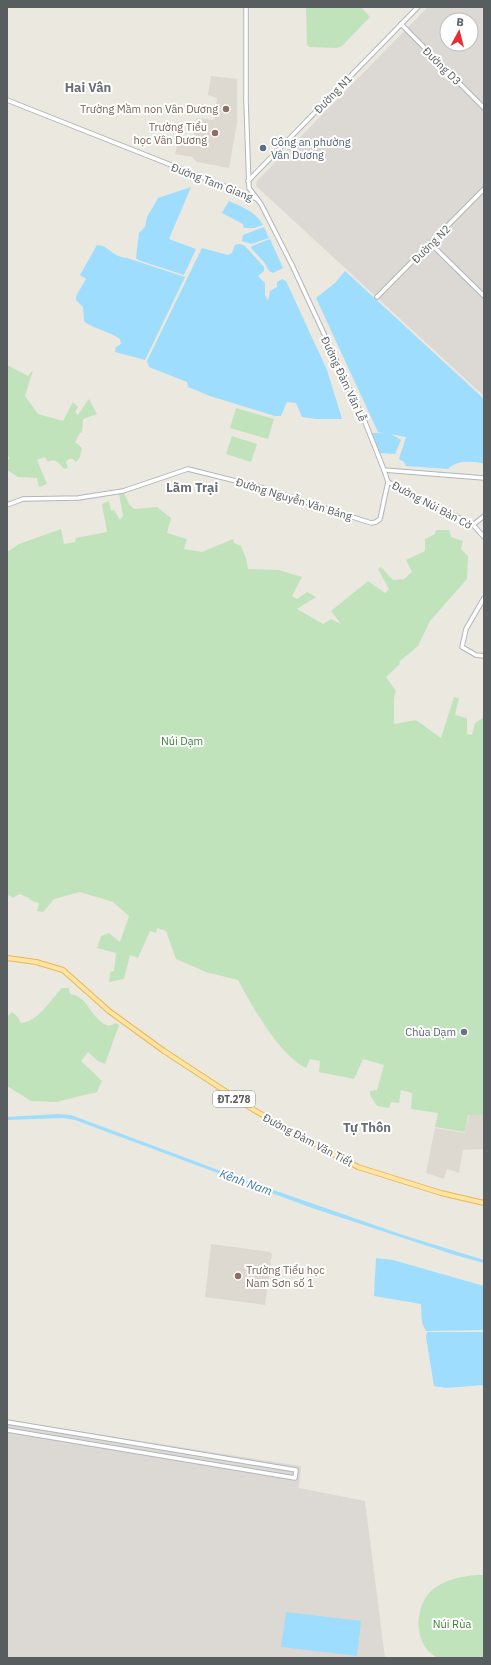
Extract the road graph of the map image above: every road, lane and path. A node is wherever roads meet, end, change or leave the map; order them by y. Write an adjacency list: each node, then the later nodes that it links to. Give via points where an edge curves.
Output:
1 (246, 7): 6 (street, Đường Tam Giang)
2 (418, 7): 3 (street, Đường N1)
3 (401, 24): 5 (street, Đường D3); 6 (street, Đường N1)
4 (7, 100): 8 (street, Đường Tam Giang)
5 (484, 108)
6 (248, 181): 8 (street, Đường Tam Giang, via 251,191)
7 (484, 190): 9 (street, Đường N2)
8 (258, 200): 12 (street, Đường Đàm Văn Lễ, via 292,265 365,422)
9 (432, 244): 10 (street); 11 (street, Đường N2)
10 (484, 296)
11 (377, 298)
12 (384, 470): 13 (street); 14 (street, Đường Núi Bàn Cờ)
13 (484, 478)
14 (388, 482): 15 (street, Đường Nguyễn Văn Bảng, via 380,520 370,523 260,487 190,469 179,470 123,491 78,498 23,499); 17 (street, Đường Núi Bàn Cờ)
15 (7, 505)
16 (484, 516): 17 (street)
17 (473, 525): 18 (street, Đường Núi Bàn Cờ)
18 (484, 537)
19 (484, 598): 20 (street, via 466,629 462,647 476,655)
20 (484, 656)
21 (7, 958): 22 (main road, Đường Đàm Văn Tiết / ĐT.278, via 36,962 63,970 109,1011 164,1051 254,1110 358,1167 441,1193)
22 (484, 1203)
23 (7, 1422): 24 (street)
24 (23, 1424): 26 (street); 26 (street, via 296,1470 295,1478)
25 (7, 1430): 26 (street)
26 (22, 1433)

